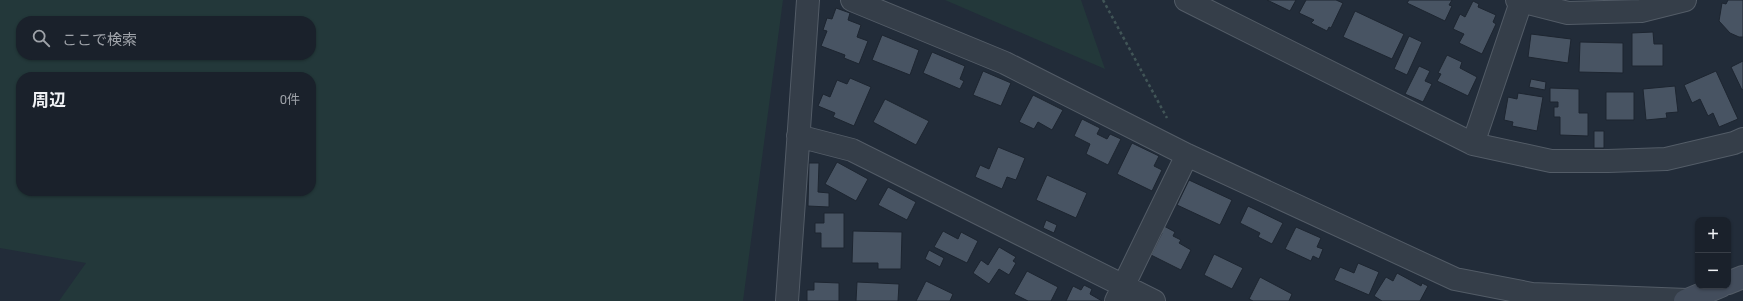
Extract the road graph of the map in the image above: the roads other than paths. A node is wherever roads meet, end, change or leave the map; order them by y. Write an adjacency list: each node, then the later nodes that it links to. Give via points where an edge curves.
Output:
1 (808, 0): 6 (street)
2 (852, 0): 9 (street, via 1005,63)
3 (1186, 0): 8 (street)
4 (1685, 0): 5 (street, via 1641,11 1568,13)
5 (1519, 1): 8 (street)
6 (798, 136): 13 (street, via 852,150); 14 (street)
7 (1743, 139): 8 (street, via 1666,159 1608,161 1551,161)
8 (1473, 144)
9 (1187, 155): 13 (street); 16 (street, via 1455,280 1532,294)
10 (1743, 277): 11 (street)
11 (1731, 282)
12 (1714, 289): 16 (street)
13 (1120, 294): 15 (street)
14 (787, 301)
15 (1154, 301)
16 (1686, 301)

